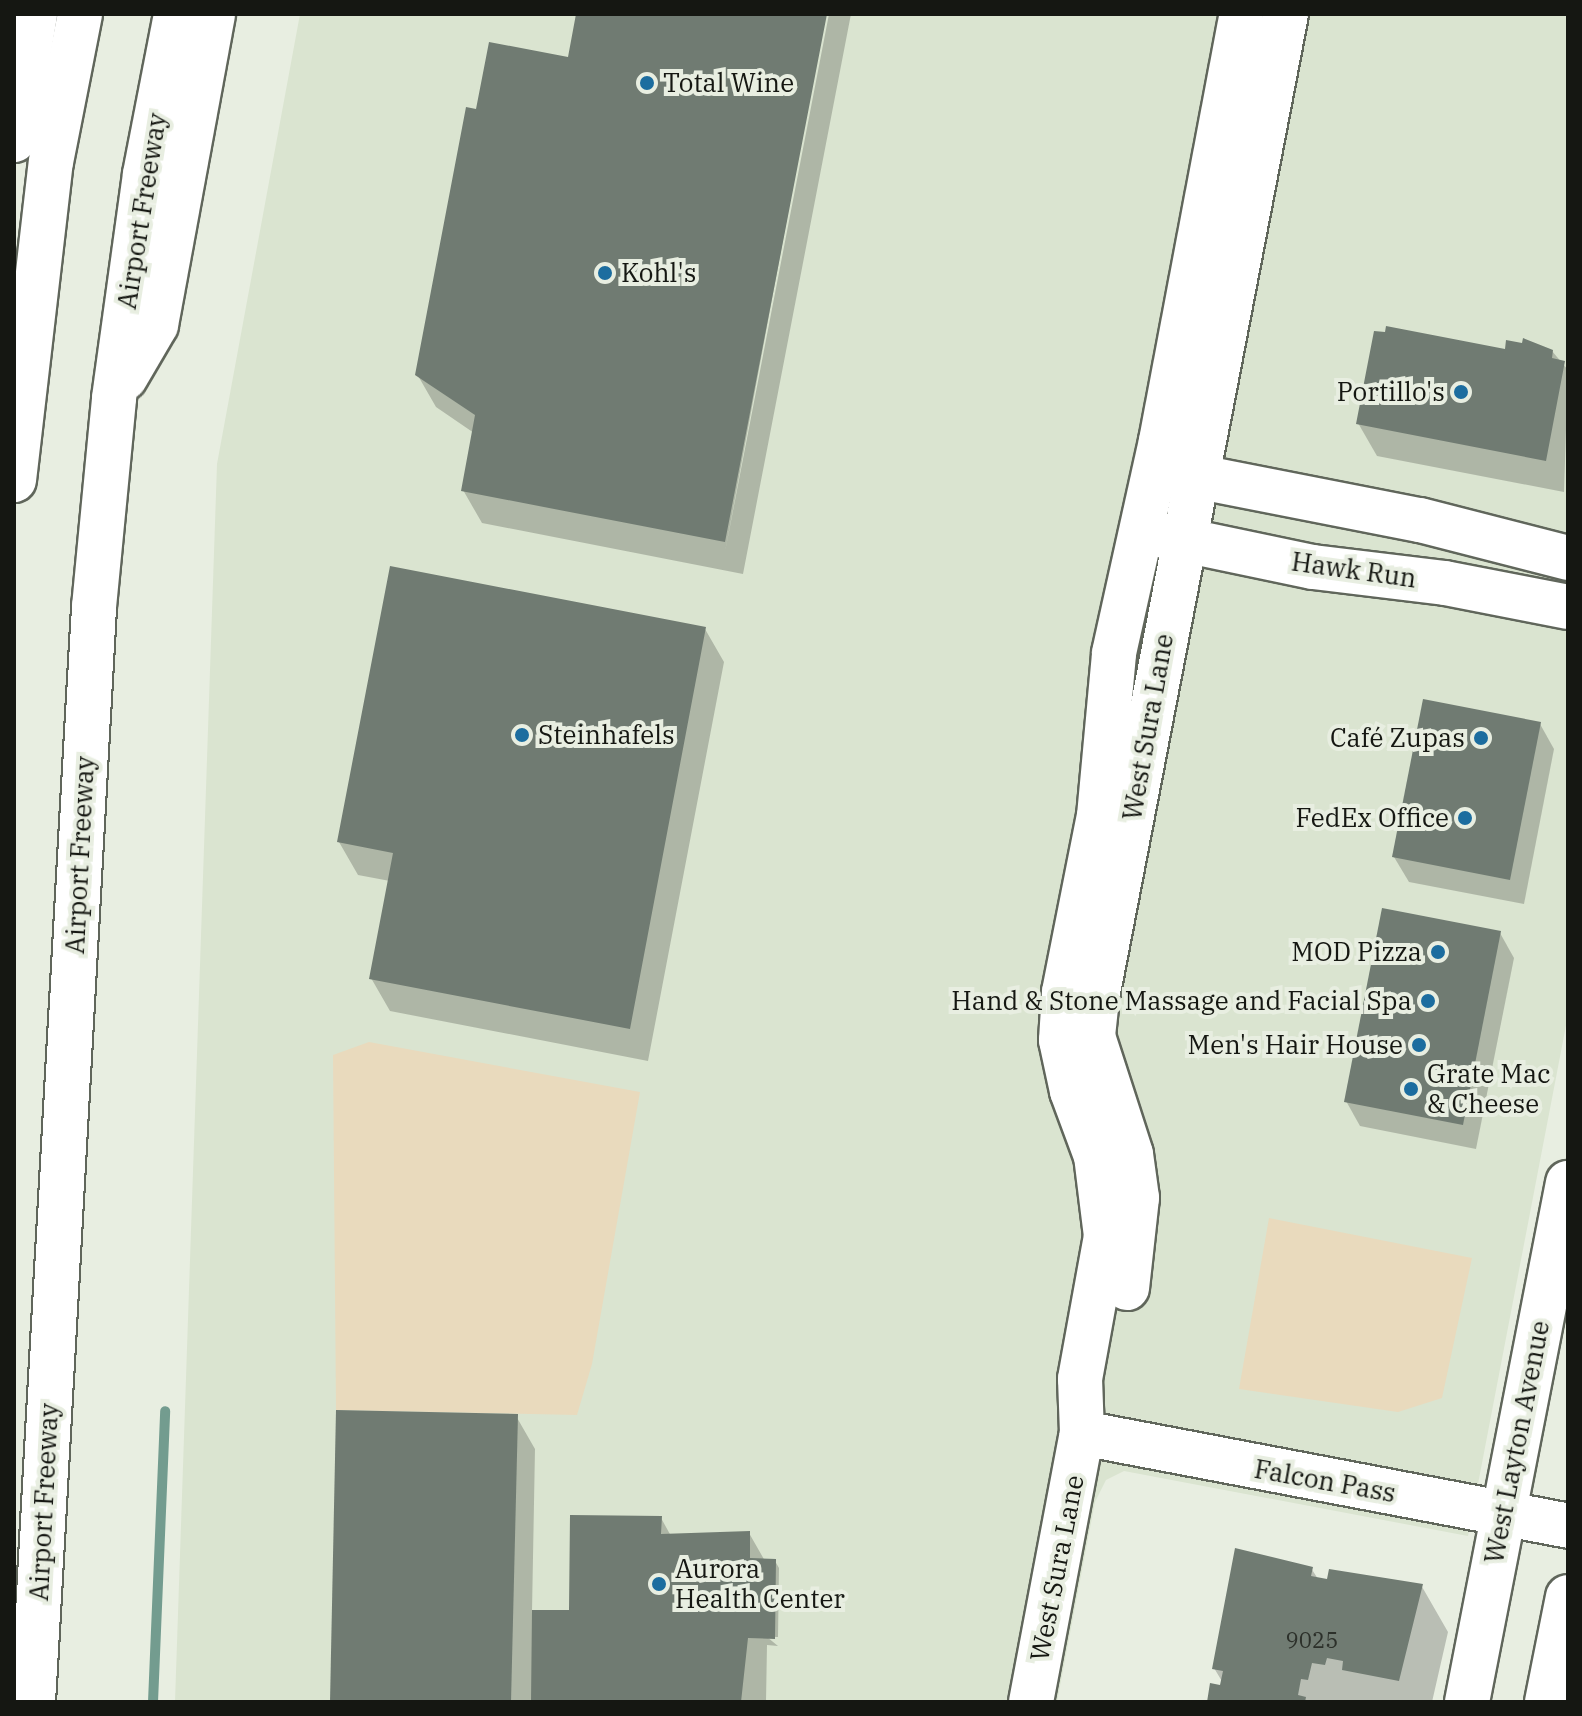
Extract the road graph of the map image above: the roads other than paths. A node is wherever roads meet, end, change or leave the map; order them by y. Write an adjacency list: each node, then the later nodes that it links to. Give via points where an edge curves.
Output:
1 (35, 14): 7 (main road)
2 (80, 14): 10 (main road, via 51,162)
3 (176, 14): 8 (main road, Airport Freeway, via 145,174)
4 (213, 14): 8 (main road, via 156,325)
5 (1242, 14): 9 (main road, West Sura Lane)
6 (1286, 14): 9 (main road, West Sura Lane)
7 (14, 140)
8 (114, 398): 19 (main road, Airport Freeway, via 93,623)
9 (1174, 472): 11 (main road, West Sura Lane); 12 (main road, via 1420,520)
10 (14, 480)
11 (1162, 536): 13 (main road, Hawk Run, via 1313,567 1445,583); 15 (main road, West Sura Lane, via 1093,1036 1131,1154 1136,1240 1109,1385)
12 (1568, 558)
13 (1568, 607)
14 (1568, 1183): 16 (main road, West Layton Avenue)
15 (1082, 1433): 16 (main road, Falcon Pass); 20 (main road, West Sura Lane)
16 (1503, 1514): 17 (main road, Falcon Pass); 21 (main road, West Layton Avenue)
17 (1568, 1526)
18 (1568, 1597): 22 (main road)
19 (33, 1702)
20 (1031, 1702)
21 (1467, 1702)
22 (1547, 1702)

